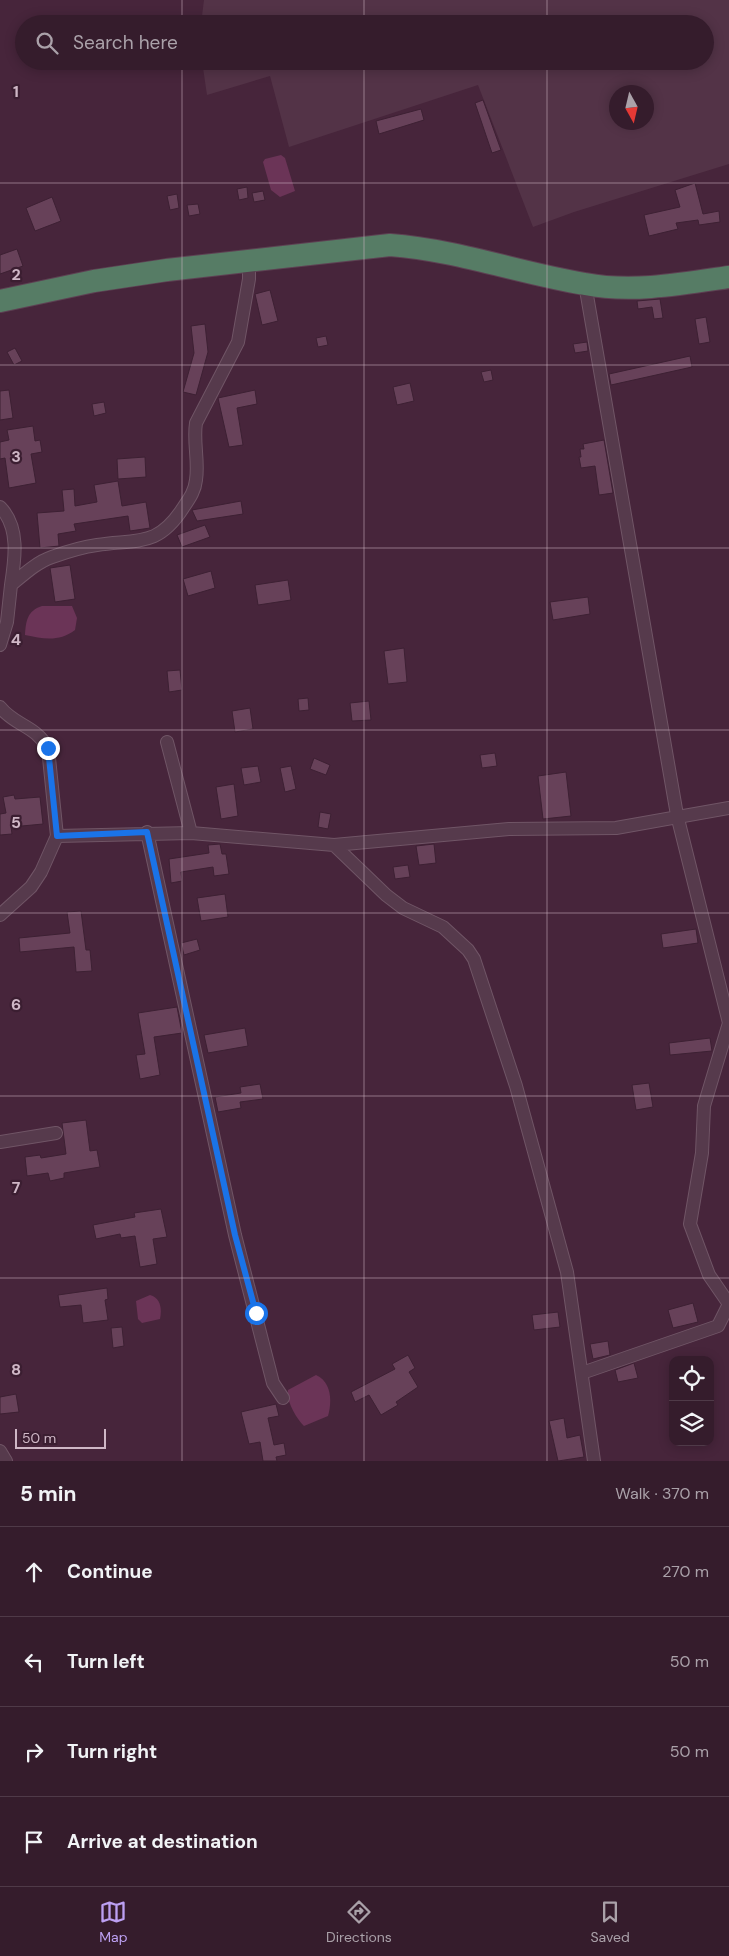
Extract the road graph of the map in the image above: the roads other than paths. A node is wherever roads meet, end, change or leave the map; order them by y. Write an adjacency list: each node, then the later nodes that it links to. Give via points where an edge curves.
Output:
1 (249, 261): 3 (highway, via 390,245 425,248); 4 (highway, via 94,281); 6 (street, via 238,342 196,423 196,480 193,493 175,521 154,537 134,543 96,545 50,558)
2 (729, 277): 3 (highway, via 623,288)
3 (585, 284): 11 (street)
4 (0, 302)
5 (0, 507): 6 (street, via 12,524 15,554)
6 (12, 585): 7 (street)
7 (0, 645)
8 (0, 707): 14 (street, via 6,715 41,736 48,748)
9 (167, 742): 13 (street)
10 (729, 808): 11 (street)
11 (677, 815): 15 (street, via 616,828 480,830); 19 (street, via 729,1024 704,1106 702,1153 690,1224 709,1275 728,1304 718,1326)
12 (147, 832): 13 (street); 14 (street); 20 (street, via 235,1235 273,1383)
13 (191, 833): 15 (street)
14 (57, 836): 16 (street, via 31,887)
15 (334, 845): 19 (street, via 403,908 458,938 474,959 516,1086 567,1272)
16 (0, 914)
17 (56, 1133): 18 (street)
18 (0, 1142)
19 (582, 1373): 23 (street)
20 (282, 1398)
21 (0, 1451): 22 (street)
22 (6, 1461)
23 (594, 1461)

